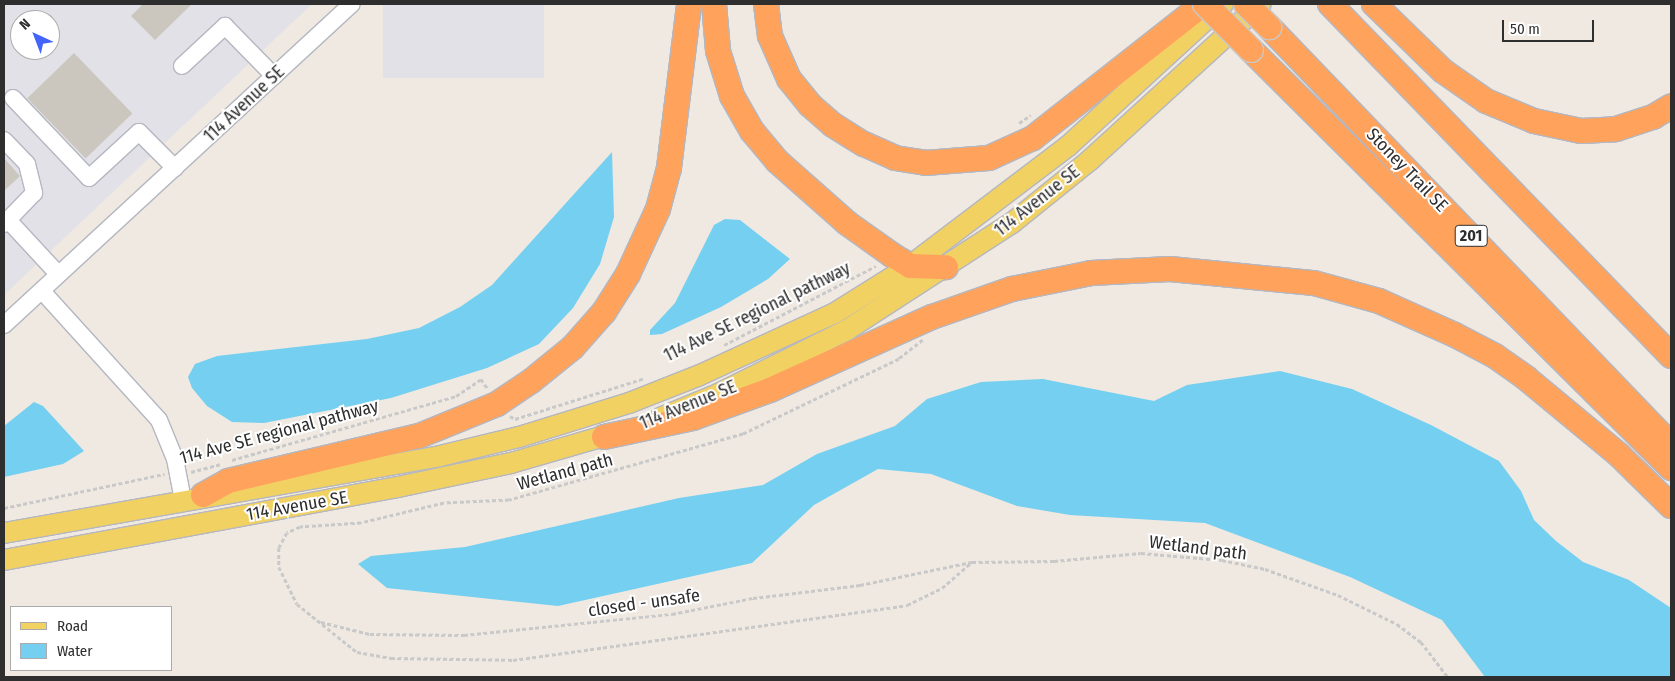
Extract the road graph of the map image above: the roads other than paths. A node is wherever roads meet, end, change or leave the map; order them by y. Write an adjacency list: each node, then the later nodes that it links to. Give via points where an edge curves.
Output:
1 (352, 4): 12 (street, 114 Avenue SE)
2 (688, 4): 27 (highway, via 670,159 658,209 628,274 604,312 573,348 497,404 419,436 228,481)
3 (714, 4): 18 (highway, via 718,51 732,96 752,131 807,189 847,223)
4 (766, 4): 5 (highway, via 770,36 789,79 810,105 833,125 895,158 941,163 989,158 1033,138)
5 (1204, 4): 26 (highway, bridge)
6 (1223, 4): 18 (main road, 114 Avenue SE, via 1068,146)
7 (1246, 4): 25 (highway, Stoney Trail SE / 201, bridge)
8 (1261, 4): 19 (main road, 114 Avenue SE, via 1090,160 1012,223)
9 (1330, 4): 23 (highway)
10 (1374, 4): 14 (highway, via 1443,71 1486,101 1534,121 1581,130 1616,129 1653,117)
11 (182, 66): 12 (street, via 225,26)
12 (274, 76): 16 (street, 114 Avenue SE)
13 (13, 98): 16 (street, via 89,178 140,132)
14 (1671, 106)
15 (4, 140): 17 (street, via 27,164 34,193)
16 (175, 168): 20 (street, 114 Avenue SE)
17 (6, 222): 20 (street)
18 (910, 266): 19 (highway); 27 (main road, 114 Avenue SE, via 827,317 700,375 629,403 519,437 440,456)
19 (946, 267): 24 (main road, 114 Avenue SE, via 798,356 718,394)
20 (58, 274): 21 (street, 114 Avenue SE)
21 (42, 291): 22 (street, 114 Avenue SE); 27 (street, via 159,420 178,474)
22 (4, 325)
23 (1671, 356)
24 (604, 437): 28 (highway, via 702,415 770,390 932,317 1012,289 1091,273 1170,269 1314,283 1380,301 1455,335 1495,356 1526,378 1619,455); 30 (main road, 114 Avenue SE, via 511,463 398,488)
25 (1671, 445)
26 (1671, 468)
27 (193, 498): 29 (main road, 114 Avenue SE)
28 (1671, 506)
29 (4, 533)
30 (4, 560)

